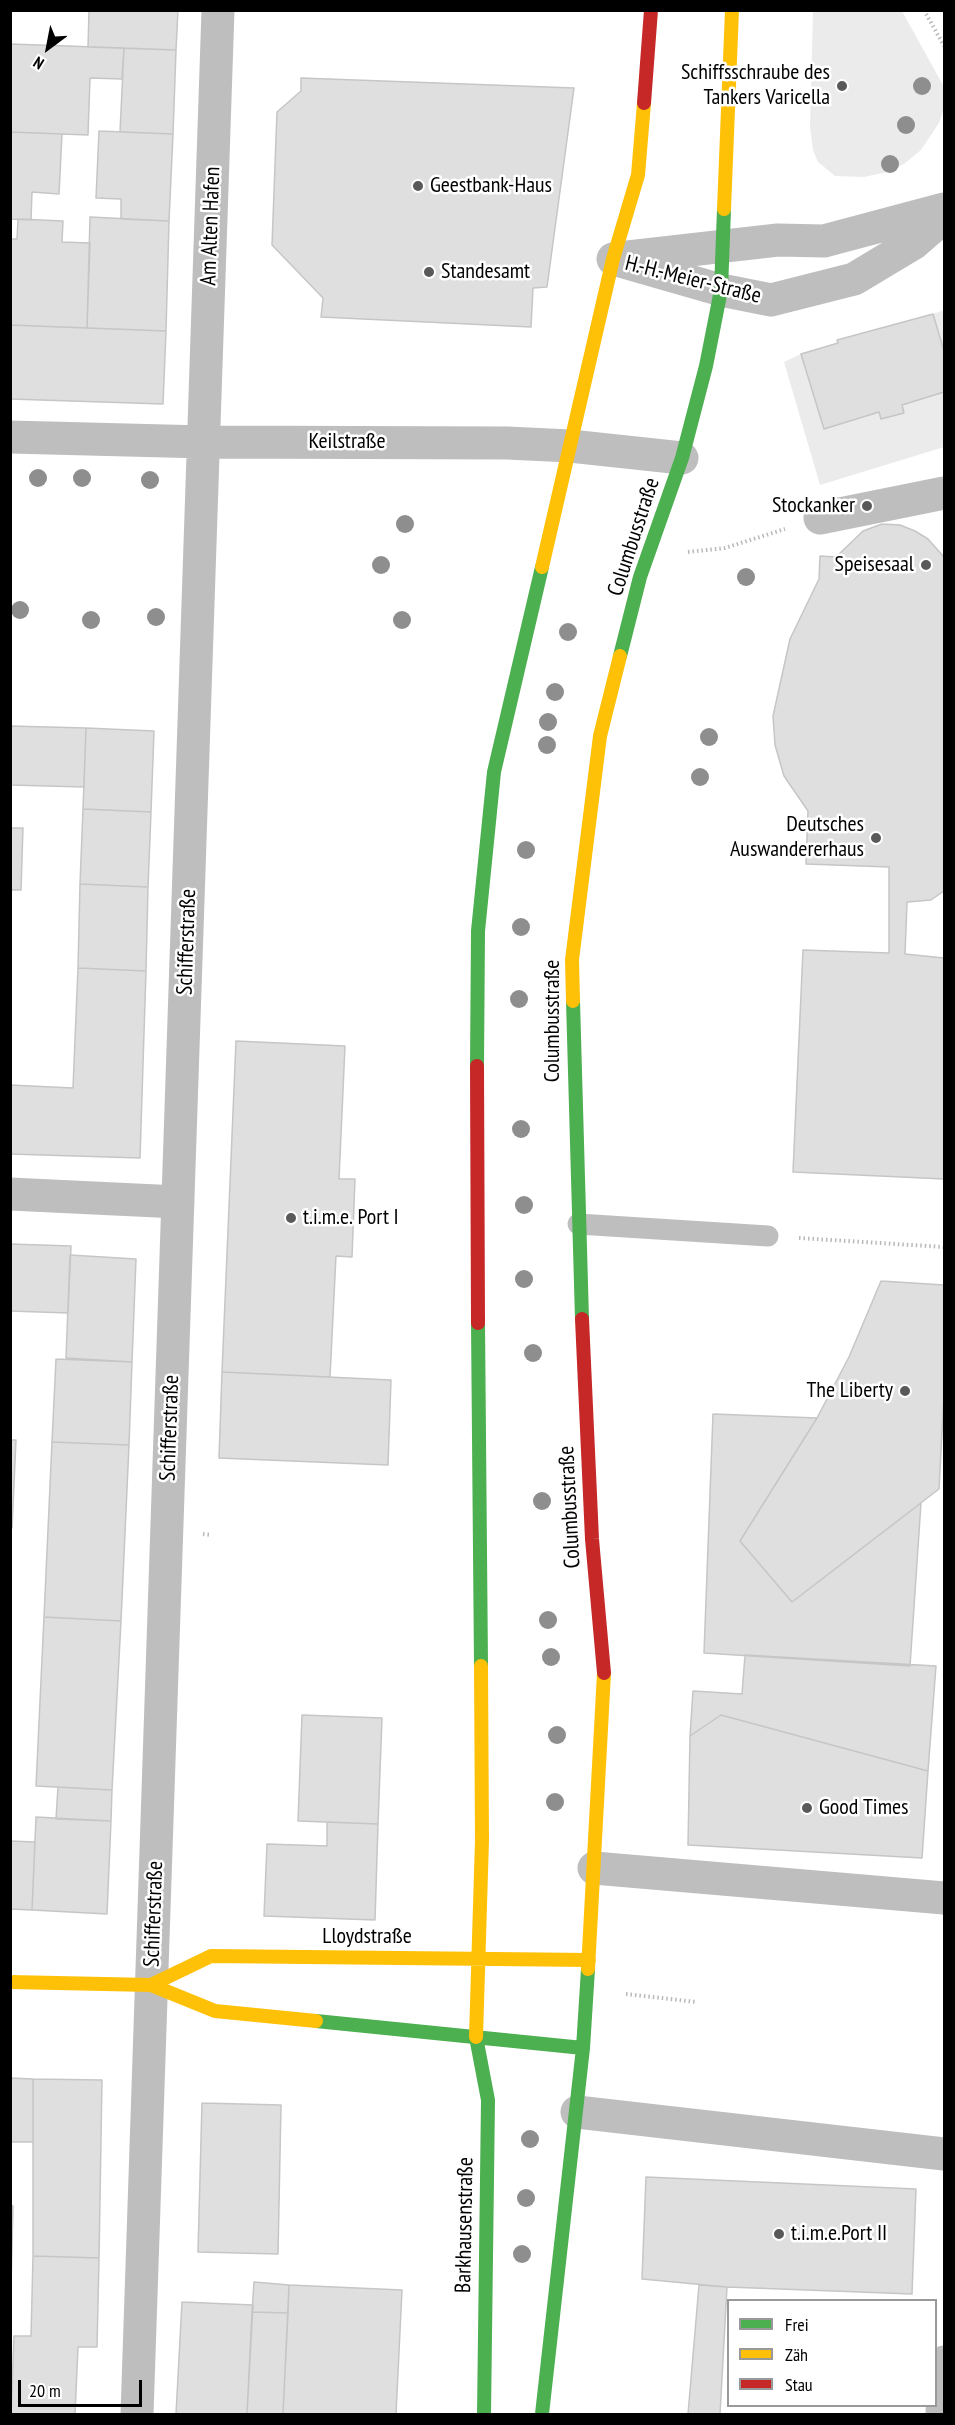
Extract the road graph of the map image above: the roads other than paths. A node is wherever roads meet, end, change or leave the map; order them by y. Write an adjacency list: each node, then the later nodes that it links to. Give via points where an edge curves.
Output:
1 (218, 10): 10 (street, Am Alten Hafen)
2 (651, 10): 7 (main road, via 638,175)
3 (732, 10): 6 (main road, Columbusstraße)
4 (945, 209): 6 (street, H.-H.-Meier-Straße, via 824,241 778,240)
5 (945, 217): 8 (street, H.-H.-Meier-Straße, via 914,243 854,279 771,300)
6 (723, 246): 7 (street, H.-H.-Meier-Straße); 8 (main road, Columbusstraße)
7 (613, 259): 8 (street, H.-H.-Meier-Straße); 11 (main road)
8 (721, 290): 12 (main road, Columbusstraße)
9 (10, 437): 10 (street, Keilstraße)
10 (205, 442): 11 (street, Keilstraße); 16 (street, Schifferstraße)
11 (570, 446): 12 (street, Keilstraße); 21 (main road, via 494,772 478,931 482,1840)
12 (682, 458): 17 (main road, Columbusstraße, via 640,577 600,736 573,960)
13 (945, 493): 14 (street)
14 (820, 518)
15 (10, 1194): 16 (street)
16 (178, 1202): 24 (street, Schifferstraße)
17 (578, 1224): 18 (lane); 19 (main road, Columbusstraße, via 592,1539 604,1673)
18 (768, 1236)
19 (594, 1868): 20 (street); 22 (main road, Columbusstraße)
20 (945, 1898)
21 (478, 1958): 22 (main road, Lloydstraße); 24 (main road, Lloydstraße, via 210,1956); 25 (main road)
22 (589, 1960): 26 (main road, Columbusstraße)
23 (10, 1982): 24 (main road, Lloydstraße)
24 (151, 1985): 25 (main road, Lloydstraße, via 215,2011); 30 (street, Schifferstraße)
25 (476, 2037): 26 (main road, Lloydstraße); 31 (main road, Barkhausenstraße, via 488,2100)
26 (583, 2048): 27 (main road)
27 (578, 2112): 28 (street); 32 (main road, via 573,2128)
28 (945, 2154)
29 (945, 2362): 33 (street)
30 (137, 2415)
31 (484, 2415)
32 (542, 2415)
33 (942, 2415)

